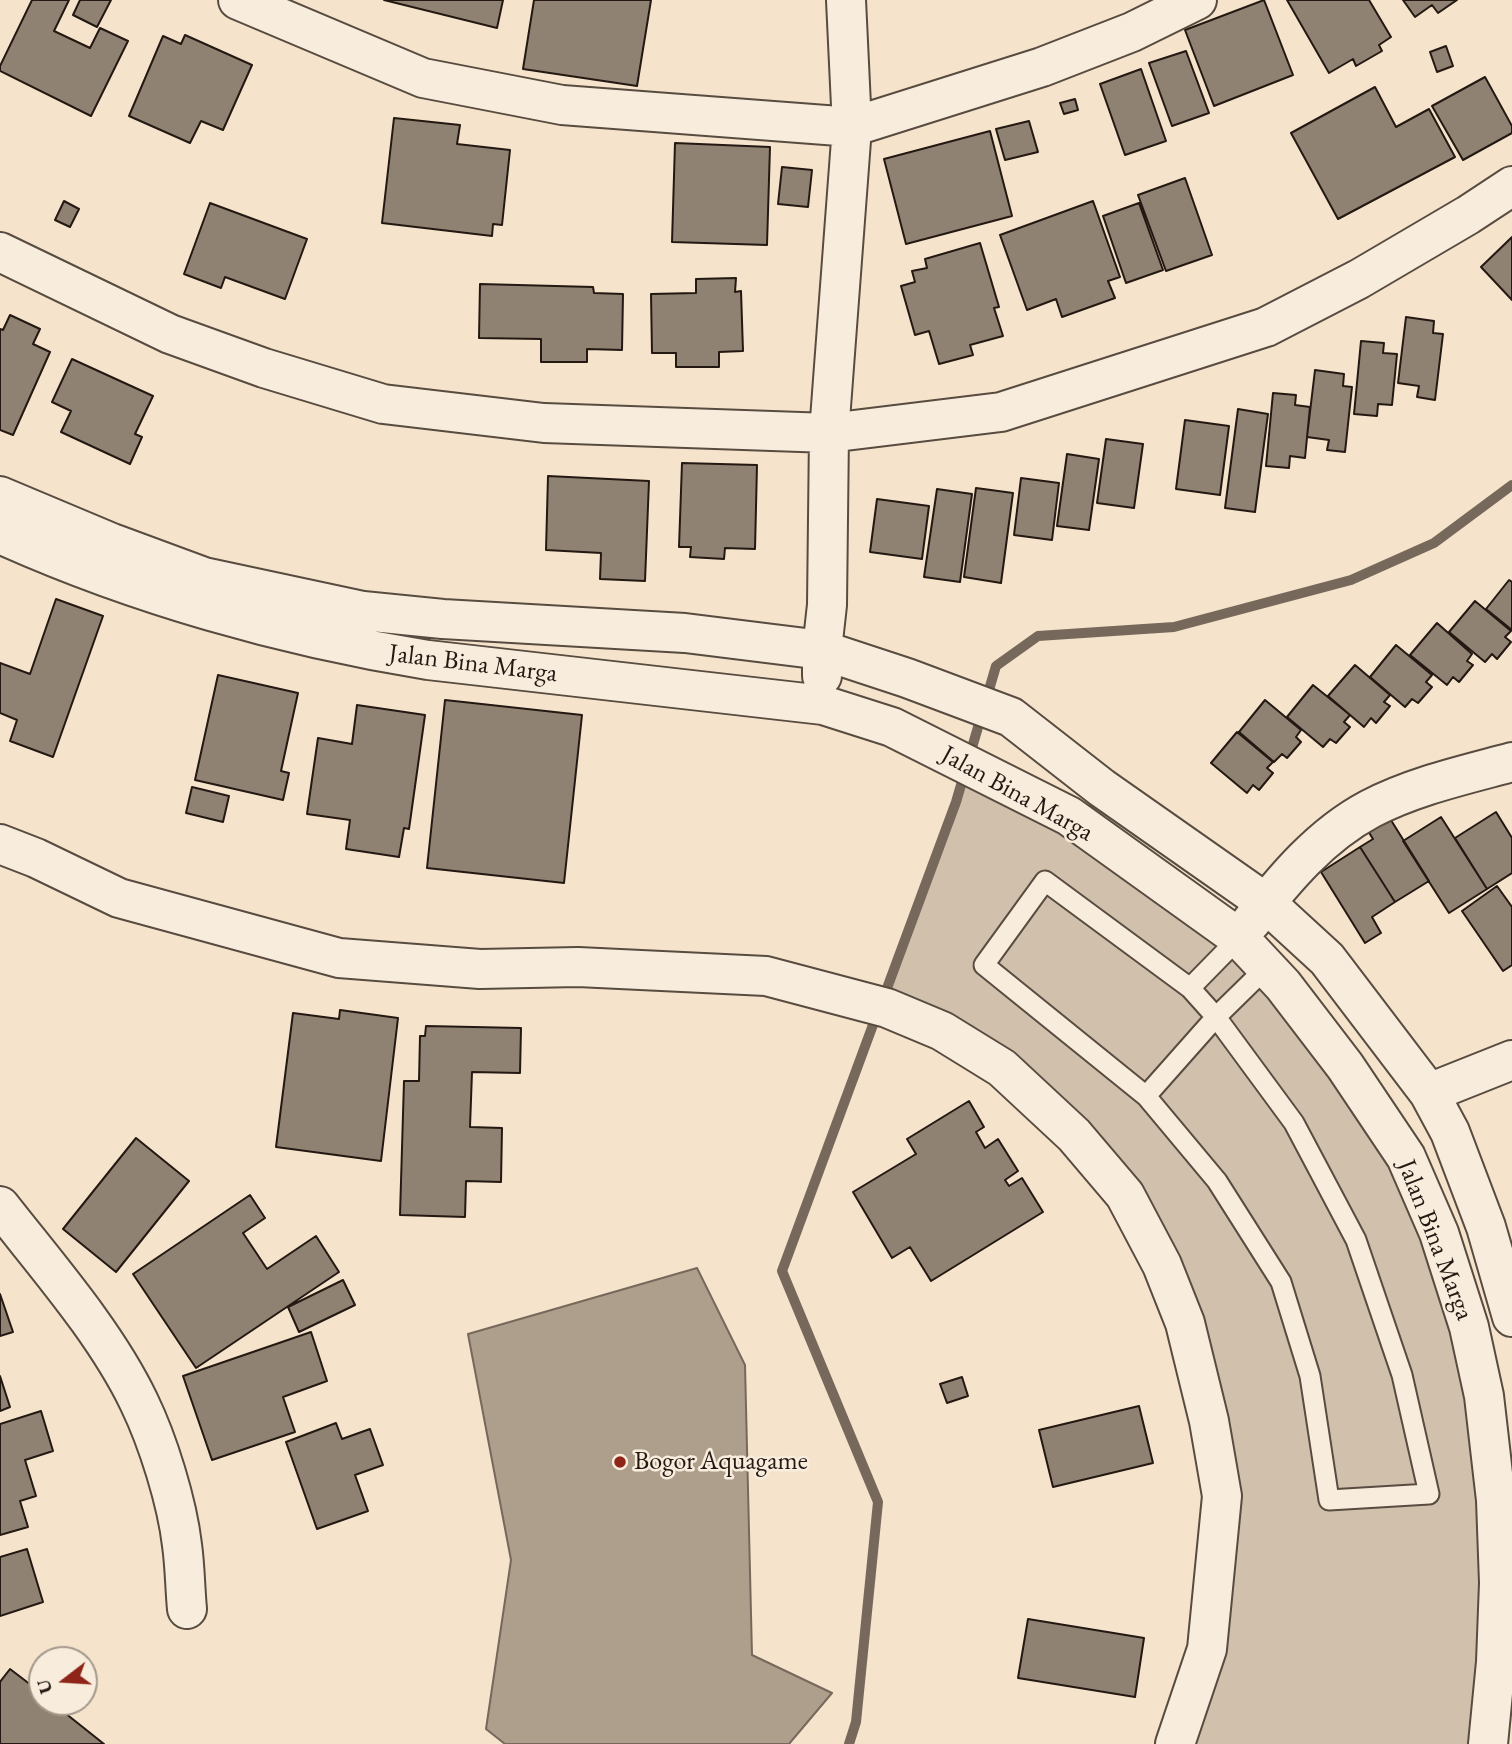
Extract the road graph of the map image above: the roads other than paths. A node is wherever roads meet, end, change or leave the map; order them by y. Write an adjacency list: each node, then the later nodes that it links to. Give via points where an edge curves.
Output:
1 (238, 0): 4 (street, via 423,78 562,105)
2 (846, 0): 4 (street)
3 (1197, 0): 4 (street, via 1132,32 1042,67)
4 (852, 127): 7 (street)
5 (1512, 186): 7 (street, via 1359,279 1266,327 1001,412)
6 (0, 252): 7 (street, via 170,334 383,404 544,423)
7 (829, 433): 10 (street, via 827,605)
8 (0, 496): 10 (street, Jalan Bina Marga, via 204,578 363,611 685,633)
9 (0, 534): 11 (street, Jalan Bina Marga, via 177,600 363,649)
10 (822, 650): 11 (street); 16 (street, Jalan Bina Marga, via 1011,717 1102,788)
11 (823, 705): 17 (street, Jalan Bina Marga, via 892,727 1069,816)
12 (1512, 762): 16 (street, via 1438,782 1370,809 1293,870)
13 (0, 844): 14 (street)
14 (36, 858): 15 (street); 27 (street, via 118,898 339,958 480,969 766,976 887,1008 943,1031 1002,1068 1074,1135 1125,1195 1185,1323 1222,1496 1207,1649)
15 (0, 876)
16 (1266, 903): 17 (street); 22 (street, Jalan Bina Marga, via 1327,959)
17 (1240, 938): 18 (street, Jalan Bina Marga); 19 (lane)
18 (1267, 967): 20 (lane); 28 (street, Jalan Bina Marga, via 1345,1066 1406,1157 1439,1233 1469,1328 1484,1396 1496,1500 1497,1649)
19 (1190, 988): 20 (lane); 23 (lane, via 1045,881 984,965)
20 (1216, 1017): 23 (lane); 23 (lane, via 1294,1123 1356,1240 1402,1375 1429,1494 1329,1500 1310,1376 1281,1282 1217,1181)
21 (1512, 1060): 22 (street)
22 (1429, 1093): 25 (street, Jalan Bina Marga, via 1450,1132 1486,1227)
23 (1146, 1096)
24 (0, 1206): 26 (street, via 82,1311 139,1402 179,1531)
25 (1512, 1317)
26 (187, 1609)
27 (1175, 1744)
28 (1488, 1744)

